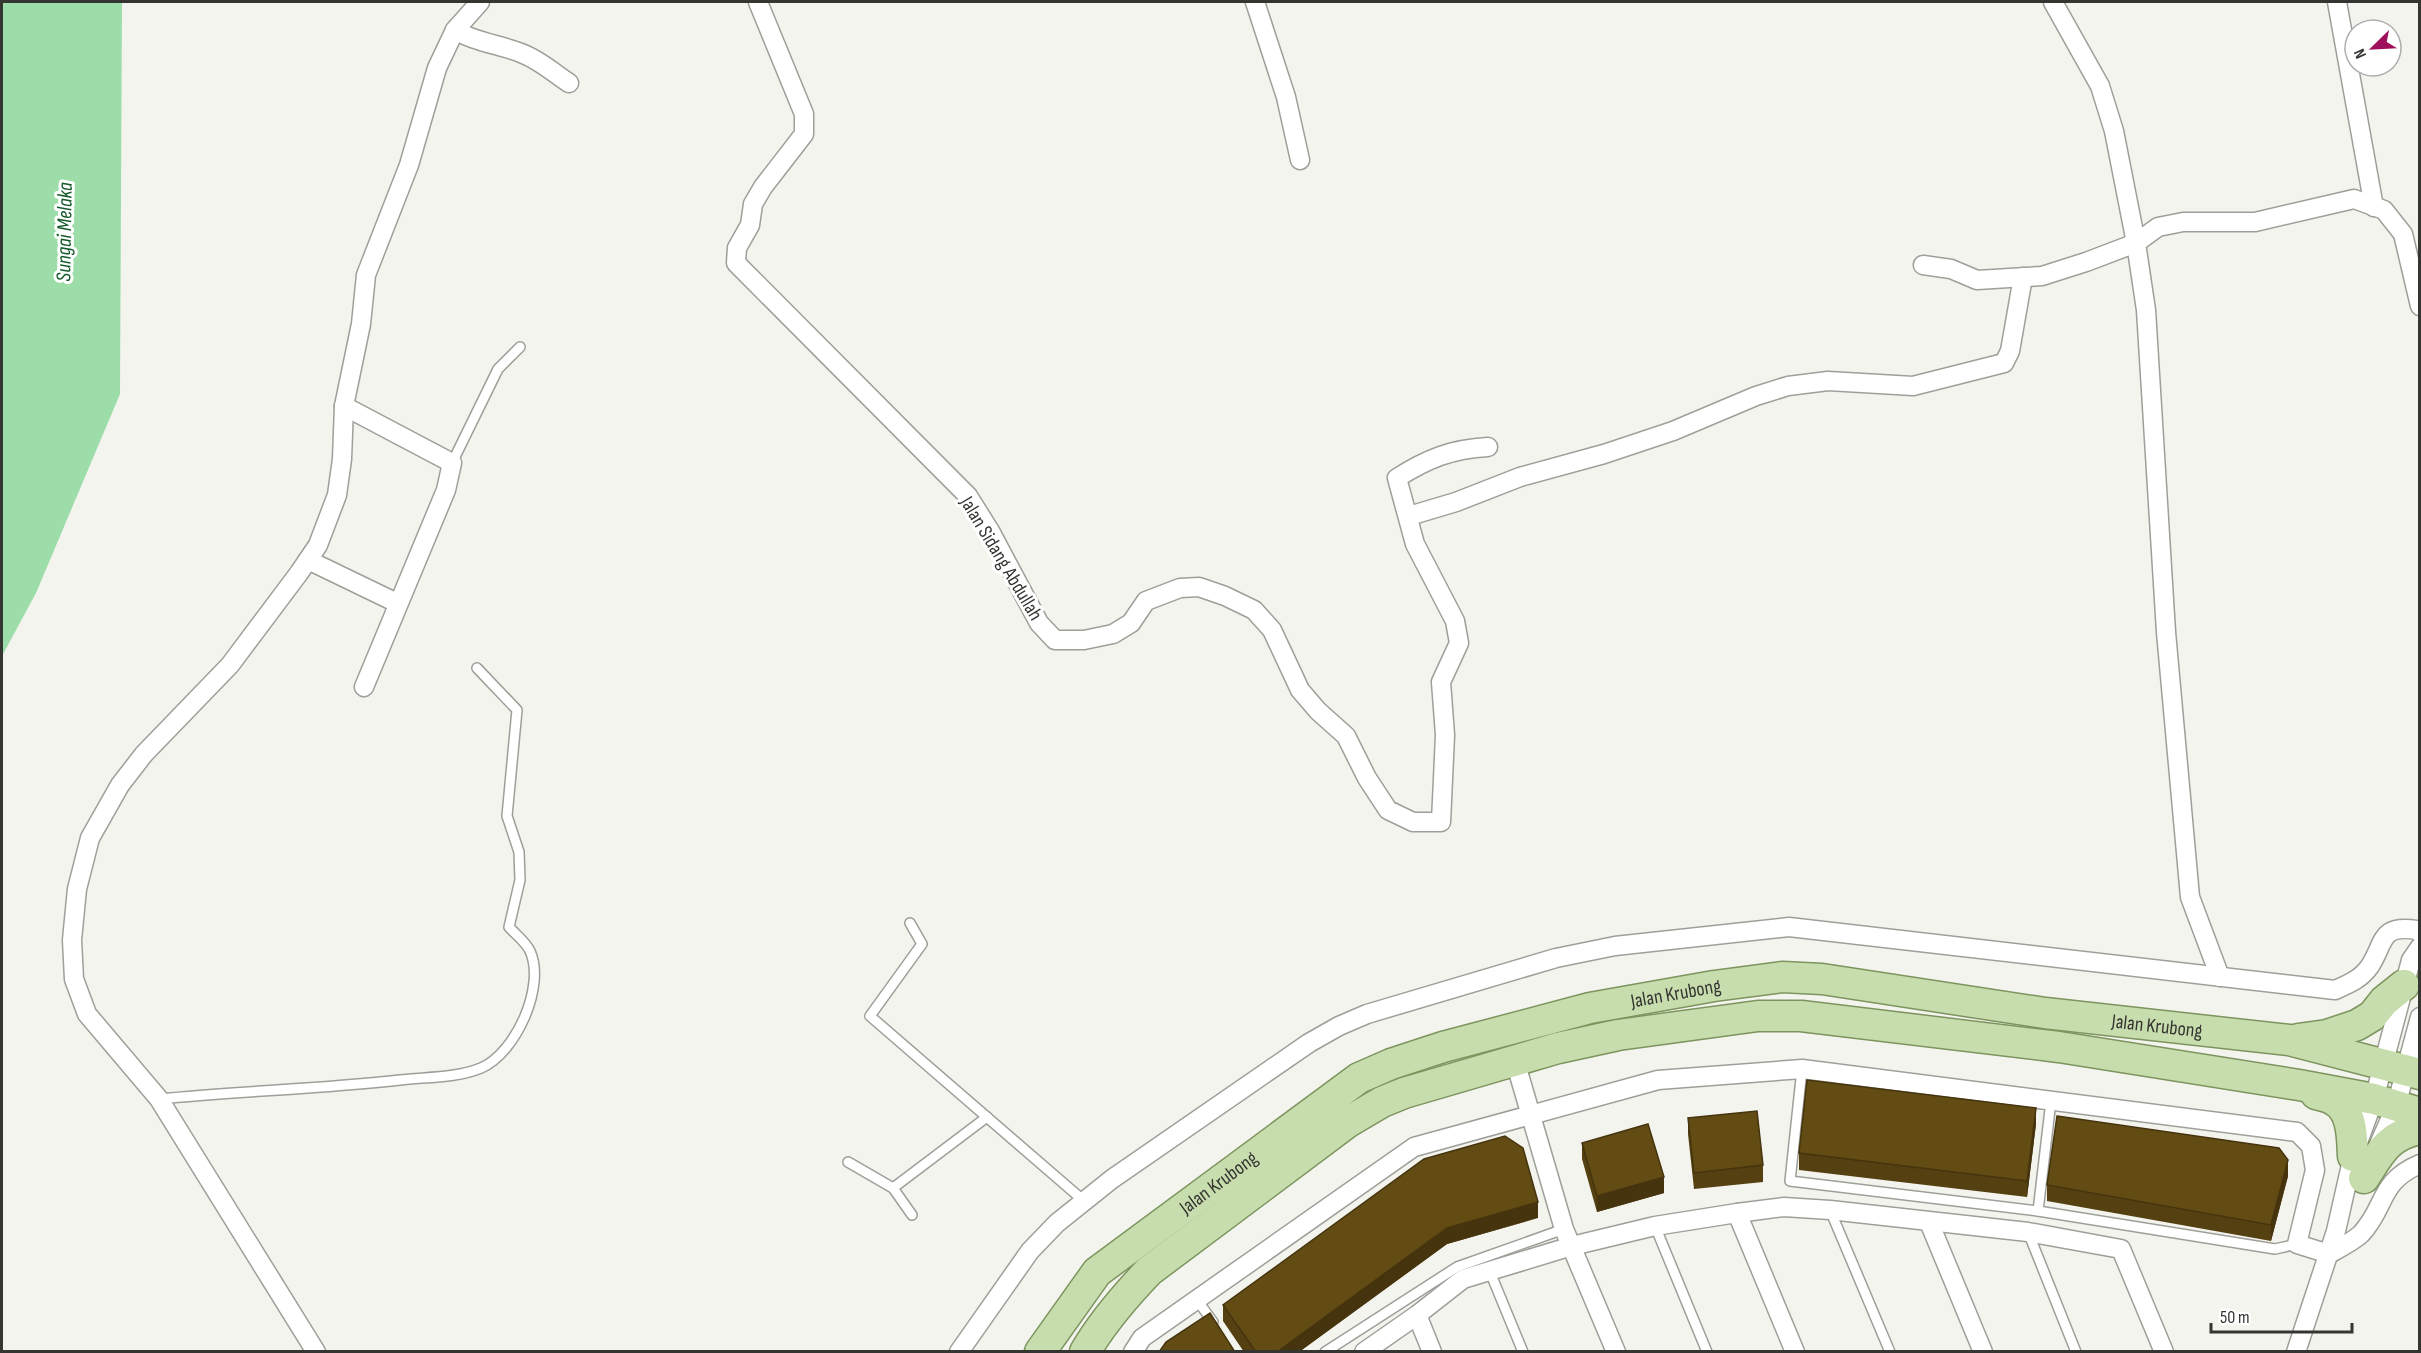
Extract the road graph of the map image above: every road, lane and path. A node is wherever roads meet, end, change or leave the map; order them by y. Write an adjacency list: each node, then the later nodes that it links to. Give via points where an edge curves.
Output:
1 (480, 2): 6 (street)
2 (758, 2): 18 (street, Jalan Sidang Abdullah, via 804,114 804,134 753,204 750,225 737,248 736,263 968,496 1039,623 1055,640 1113,634 1131,623 1146,602 1180,588 1199,587 1235,600 1254,610 1272,630 1300,690 1346,736 1388,810 1413,822 1441,822 1445,735 1441,682 1459,643 1455,621 1415,544)
3 (1255, 2): 8 (street, via 1286,97)
4 (2053, 2): 10 (street, via 2100,86 2114,131)
5 (2337, 2): 9 (street)
6 (455, 30): 7 (street, via 466,37 525,54); 15 (street, via 437,68 409,165 366,275 361,324)
7 (569, 83)
8 (1300, 160)
9 (2374, 207): 10 (street, via 2354,199 2255,222 2183,222 2158,227); 13 (street, via 2384,210 2403,234)
10 (2136, 243): 12 (street, via 2042,276); 26 (street, via 2146,310 2156,502 2190,897)
11 (1923, 265): 12 (street, via 1951,269 1977,280)
12 (2023, 277): 18 (street, via 2010,351 2004,363 1913,386 1828,381 1788,386 1673,431)
13 (2420, 306)
14 (520, 347): 17 (lane, via 498,369)
15 (344, 406): 17 (street); 19 (street, via 337,495 318,545)
16 (1488, 447): 18 (street, Jalan Sidang Abdullah, via 1425,461 1397,478)
17 (452, 463): 20 (street, via 446,490)
18 (1408, 516)
19 (308, 560): 20 (street); 34 (street, via 230,665 144,754 120,785 90,838 77,889 72,940 74,980 87,1014)
20 (397, 603): 22 (street)
21 (477, 668): 34 (lane, via 516,710 507,816 519,852 520,880 509,927 530,949 535,966 533,989 513,1040 500,1056 481,1068 459,1073)
22 (364, 687)
23 (910, 923): 38 (lane, via 922,944 870,1016)
24 (2420, 933): 26 (street, via 2407,929 2382,938 2370,966 2355,982 2336,990)
25 (2420, 947): 27 (street, via 2411,960)
26 (2220, 977): 44 (street, via 1789,927 1615,946 1556,958 1367,1014 1339,1026)
27 (2404, 985): 29 (main road, via 2372,1016 2357,1024 2327,1035); 32 (street)
28 (2420, 1017): 32 (street)
29 (2289, 1040): 32 (main road, Jalan Krubong); 62 (main road, Jalan Krubong, via 2045,1013 1822,979 1782,977 1590,1008 1443,1047 1359,1078 1097,1272)
30 (1515, 1061): 33 (main road, Jalan Krubong, via 1618,1035 1758,1016 1801,1016 2059,1047); 37 (street); 63 (main road, Jalan Krubong, via 1404,1093 1348,1122 1149,1271 1124,1297)
31 (1802, 1069): 35 (street); 37 (street, via 1658,1080); 46 (lane, via 1790,1181)
32 (2403, 1070): 36 (street)
33 (2299, 1085): 36 (main road, Jalan Krubong); 42 (main road, via 2336,1101 2346,1113)
34 (159, 1099): 60 (street)
35 (2051, 1101): 46 (lane); 53 (street, via 2297,1132 2311,1146 2315,1170)
36 (2397, 1106): 42 (street)
37 (1529, 1114): 51 (street); 57 (street, via 1414,1147)
38 (987, 1117): 43 (lane); 44 (lane)
39 (2420, 1129): 42 (main road, via 2404,1132)
40 (848, 1162): 43 (lane)
41 (2420, 1164): 55 (street, via 2391,1182 2360,1234)
42 (2358, 1167): 55 (street)
43 (893, 1188): 48 (lane)
44 (1084, 1201): 61 (street, via 1030,1251)
45 (1830, 1210): 47 (street, via 1784,1207); 49 (street); 72 (lane)
46 (2038, 1210): 53 (lane, via 2275,1249)
47 (1737, 1213): 50 (street); 71 (street)
48 (912, 1215)
49 (1929, 1222): 52 (street); 73 (street)
50 (1654, 1226): 54 (street); 70 (lane)
51 (1564, 1229): 54 (street); 65 (lane, via 1457,1267)
52 (2028, 1232): 74 (lane); 75 (street, via 2121,1249)
53 (2298, 1244): 55 (street)
54 (1572, 1246): 56 (street); 69 (street)
55 (2329, 1254): 76 (street)
56 (1490, 1272): 58 (street, via 1462,1279); 68 (lane)
57 (1197, 1300): 59 (lane); 64 (street, via 1142,1338)
58 (1417, 1315): 66 (street); 67 (street)
59 (1221, 1334)
60 (316, 1352)
61 (959, 1352)
62 (1040, 1352)
63 (1085, 1352)
64 (1133, 1352)
65 (1325, 1352)
66 (1364, 1352)
67 (1432, 1352)
68 (1523, 1352)
69 (1616, 1352)
70 (1707, 1352)
71 (1795, 1352)
72 (1890, 1352)
73 (1983, 1352)
74 (2076, 1352)
75 (2164, 1352)
76 (2296, 1352)

